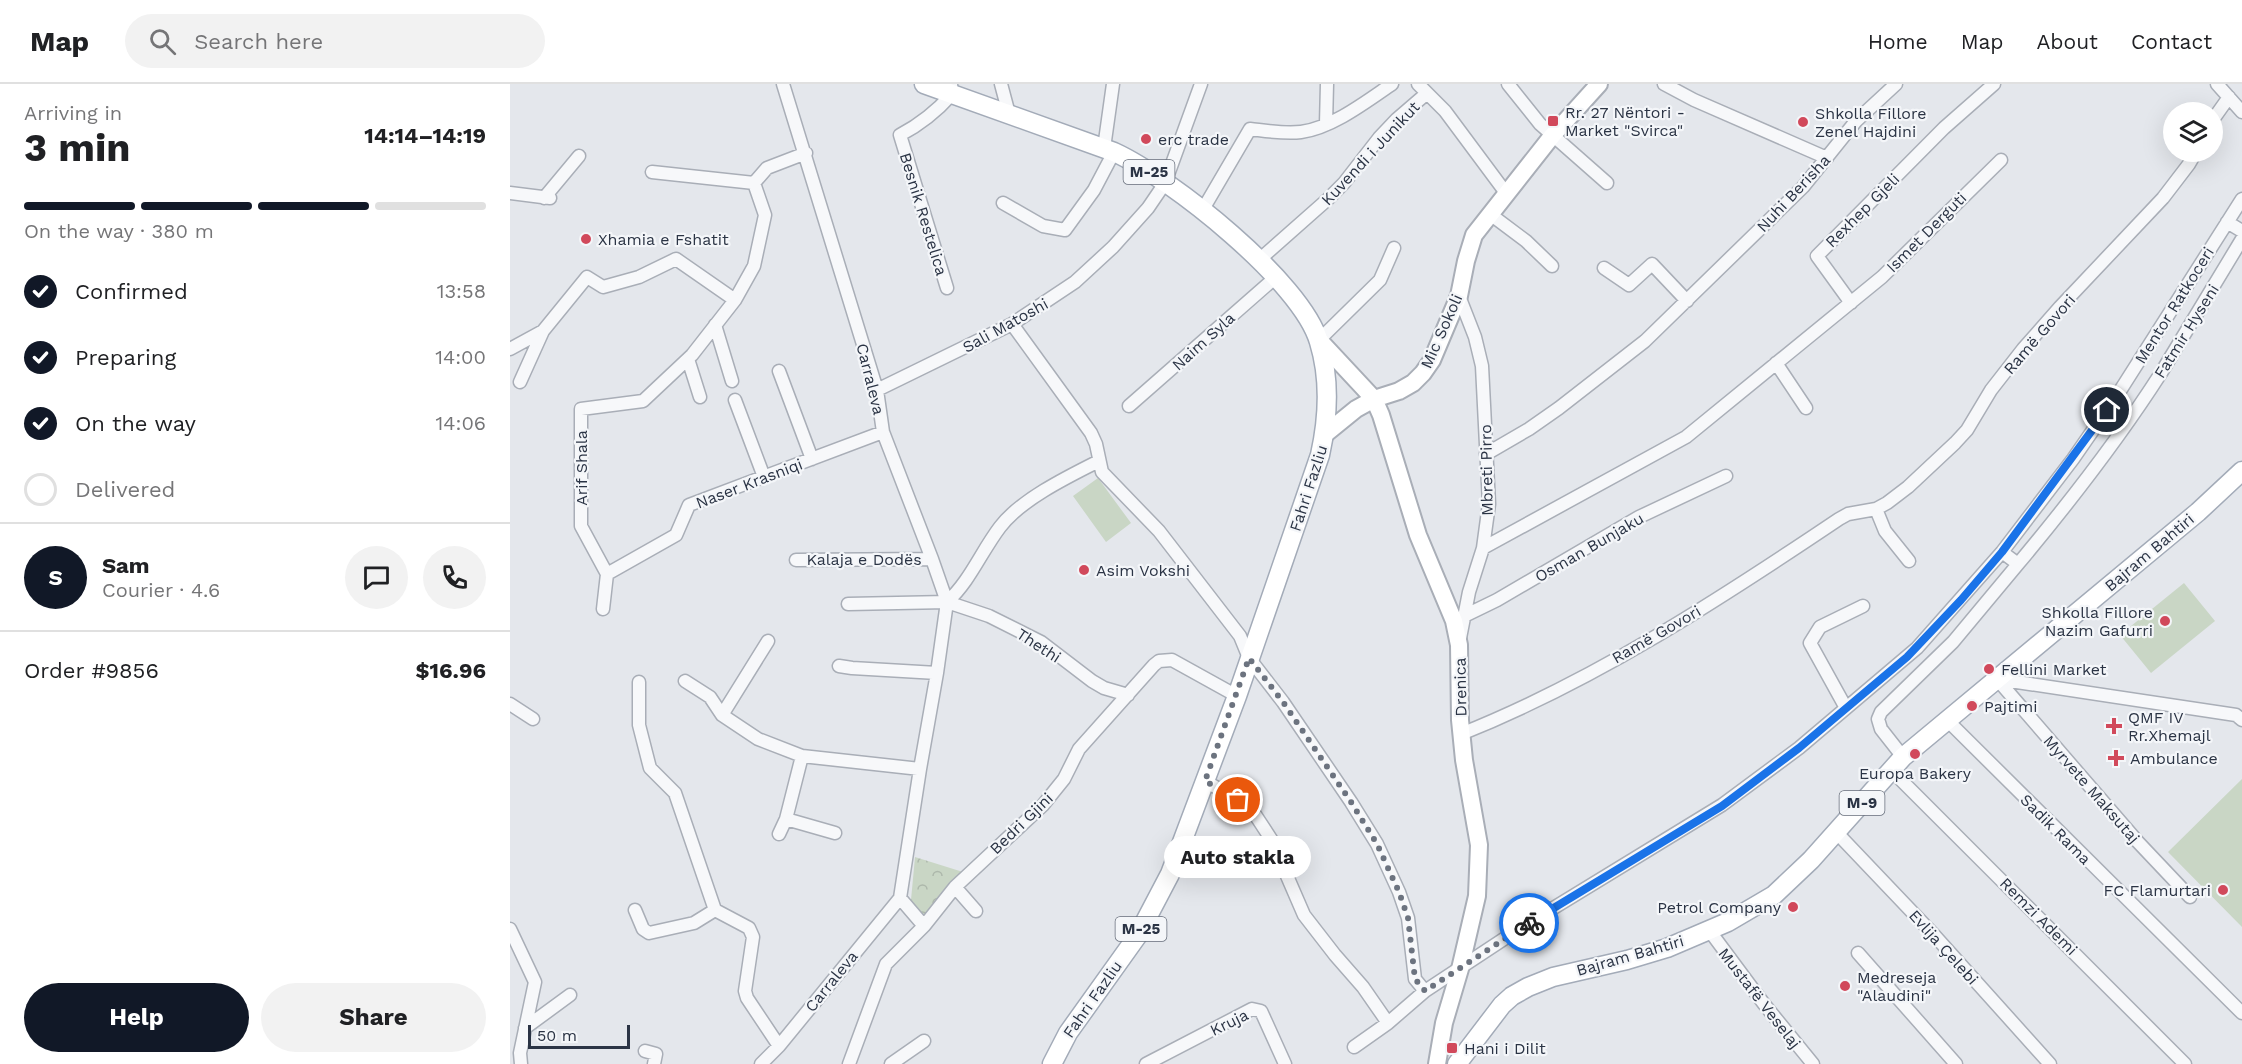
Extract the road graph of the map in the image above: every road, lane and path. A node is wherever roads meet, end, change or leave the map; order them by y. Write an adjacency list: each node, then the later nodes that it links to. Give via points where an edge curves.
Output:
1 (783, 84): 23 (street, Carraleva)
2 (924, 84): 14 (main road, Fahri Fazliu / M-25)
3 (1001, 84): 19 (street)
4 (1113, 84): 22 (street)
5 (1201, 84): 30 (street, Sali Matoshi)
6 (1327, 84): 20 (street)
7 (1392, 84): 20 (street)
8 (1508, 84): 21 (street)
9 (1599, 84): 21 (street, Mic Sokoli)
10 (1664, 84): 25 (street)
11 (1896, 84): 25 (street, Nuhi Berisha, via 1856,122)
12 (1994, 84): 50 (street, Rexhep Gjeli, via 1944,128 1817,256)
13 (2217, 84): 16 (street)
14 (952, 89): 19 (main road, Fahri Fazliu / M-25); 46 (street, Besnik Restelica, via 929,117 900,135)
15 (1422, 89): 33 (street, via 1445,111); 42 (street, Kuvendi i Junikut, via 1344,183)
16 (2229, 97): 17 (street); 18 (street)
17 (2223, 105)
18 (2242, 112)
19 (1009, 114): 22 (main road, Fahri Fazliu / M-25)
20 (1326, 124): 36 (street, via 1301,132 1250,129)
21 (1552, 136): 31 (street); 33 (street, Mic Sokoli)
22 (1109, 150): 30 (main road, Fahri Fazliu / M-25); 35 (street, via 1094,190 1065,230 1043,226)
23 (806, 153): 29 (street, via 767,168); 61 (street, Carraleva)
24 (579, 156): 32 (street, via 549,198)
25 (1827, 158): 49 (street, Nuhi Berisha, via 1803,187)
26 (2001, 160): 50 (street, Ismet Derguti)
27 (2190, 162): 75 (street, Ramë Govori, via 2163,198 2024,349 1991,390 1967,430 1908,487)
28 (652, 172): 29 (street)
29 (754, 183): 48 (street, Arif Shala, via 765,215 754,266)
30 (1166, 183): 36 (main road, Fahri Fazliu / M-25); 51 (street, Sali Matoshi, via 1113,247 1075,282)
31 (1607, 183)
32 (510, 193)
33 (1506, 193): 37 (street, Mic Sokoli)
34 (2242, 199): 38 (street, Mentor Ratkoceri)
35 (1004, 202)
36 (1203, 211): 42 (main road, Fahri Fazliu / M-25)
37 (1490, 214): 43 (street); 47 (street, Mic Sokoli, via 1470,245)
38 (2227, 222): 39 (street); 77 (street, Mentor Ratkoceri, via 2118,394)
39 (2242, 231)
40 (2242, 239): 81 (street, Fatmir Hyseni, via 2160,374)
41 (1394, 248): 54 (street, via 1380,280)
42 (1259, 260): 45 (main road, Fahri Fazliu / M-25)
43 (1552, 266)
44 (1604, 268): 49 (street, via 1629,285 1652,264)
45 (1276, 276): 54 (main road, Fahri Fazliu / M-25); 65 (street, Naim Syla)
46 (947, 288)
47 (1459, 296): 63 (street, Mic Sokoli, via 1424,373 1399,391); 69 (street, Mbreti Pirro, via 1482,366)
48 (735, 300): 52 (street, Arif Shala); 53 (street, via 676,259 639,278 603,287 588,277)
49 (1687, 301): 69 (street, Nuhi Berisha, via 1645,341 1577,395)
50 (1851, 303): 57 (street)
51 (1012, 324): 61 (street, Sali Matoshi); 71 (street, via 1091,433)
52 (715, 326): 56 (street, Arif Shala); 59 (street)
53 (543, 331): 55 (street); 60 (street)
54 (1319, 340): 63 (street, Drenica); 68 (main road, Fahri Fazliu / M-25, via 1325,381)
55 (510, 350)
56 (688, 358): 62 (street); 82 (street, Arif Shala, via 643,401 581,409 581,526)
57 (1776, 363): 66 (street); 76 (street, via 1686,437)
58 (779, 371): 70 (street, Naser Krasniqi)
59 (732, 381)
60 (520, 382)
61 (877, 390): 67 (street, Carraleva)
62 (700, 397)
63 (1374, 399): 68 (street, Mic Sokoli, via 1341,419); 87 (street, Drenica, via 1418,535)
64 (735, 400): 74 (street)
65 (1130, 406)
66 (1806, 408)
67 (883, 432): 70 (street, Naser Krasniqi); 78 (street, Carraleva)
68 (1324, 435): 89 (main road, Fahri Fazliu / M-25, via 1311,486)
69 (1486, 453): 76 (street, Mbreti Pirro, via 1489,504)
70 (812, 459): 74 (street, Naser Krasniqi)
71 (1099, 461): 83 (street, via 1048,488 1001,525 961,589); 89 (street, via 1102,472 1159,531 1240,636)
72 (1726, 476): 87 (street, Osman Bunjaku, via 1639,517)
73 (2240, 476): 92 (main road, Bajram Bahtiri / M-9)
74 (764, 477): 82 (street, Naser Krasniqi, via 689,505 676,535)
75 (1876, 508): 80 (street, via 1885,531); 103 (street, Ramë Govori, via 1848,514 1741,584 1630,649 1540,698)
76 (1483, 548): 87 (street, Mbreti Pirro)
77 (2002, 552): 81 (street); 98 (street, Mentor Ratkoceri, via 1917,648)
78 (932, 559): 79 (street, Kalaja e Dodës); 83 (street, Carraleva)
79 (796, 560)
80 (1909, 561)
81 (2018, 564): 105 (street, Fatmir Hyseni, via 1953,642 1881,712 1881,729)
82 (607, 574): 86 (street)
83 (946, 602): 84 (street, Thethi); 91 (street, Carraleva); 95 (street, Thethi, via 989,616 1041,642 1092,681)
84 (848, 604)
85 (1863, 606): 98 (street, via 1820,627 1810,643)
86 (603, 609)
87 (1459, 619): 103 (street, Drenica)
88 (768, 641): 99 (street)
89 (1249, 658): 96 (main road, Fahri Fazliu / M-25); 123 (street, via 1351,802 1390,868 1408,918 1415,979)
90 (838, 666): 91 (street)
91 (937, 673): 106 (street, Carraleva)
92 (1997, 679): 101 (main road, Bajram Bahtiri / M-9); 102 (street, via 2236,715); 113 (street, Myrvete Maksutaj)
93 (685, 681): 99 (street, via 710,697)
94 (639, 682): 116 (street, via 639,725 650,768 675,793)
95 (1128, 695): 96 (street, Bedri Gjini, via 1154,665 1165,659); 112 (street, Bedri Gjini, via 1078,748 1064,778 1043,805)
96 (1237, 696): 107 (main road, Fahri Fazliu / M-25)
97 (510, 704): 100 (street)
98 (1846, 708): 122 (street, Mentor Ratkoceri, via 1722,806)
99 (722, 716): 104 (street, via 758,739)
100 (533, 719)
101 (1947, 720): 105 (main road, Bajram Bahtiri / M-9); 125 (street, Sadik Rama)
102 (2242, 720)
103 (1461, 734): 122 (street, Drenica, via 1479,845 1479,870)
104 (802, 756): 106 (street); 108 (street)
105 (1897, 764): 109 (main road, Bajram Bahtiri / M-9); 145 (street, Remzi Ademi)
106 (920, 769): 114 (street, Carraleva)
107 (1205, 781): 126 (street, via 1254,813 1271,839 1304,915); 137 (main road, Fahri Fazliu / M-25, via 1170,874 1138,935 1068,1032)
108 (786, 819): 110 (street); 111 (street)
109 (1836, 832): 120 (main road, Bajram Bahtiri / M-9, via 1793,880 1774,895); 144 (street, Evlija Çelebi)
110 (835, 833)
111 (779, 834)
112 (955, 887): 117 (street); 118 (street, Bedri Gjini)
113 (2190, 897)
114 (900, 898): 118 (street); 129 (street, Carraleva)
115 (635, 910): 116 (street, via 643,929 649,933 694,923)
116 (716, 910): 129 (street, via 749,928 753,937 745,992)
117 (976, 911)
118 (924, 926): 135 (street, Bedri Gjini, via 886,964)
119 (510, 929): 127 (street, via 535,982)
120 (1709, 930): 141 (main road, Bajram Bahtiri / M-9, via 1667,948 1528,987 1502,1005); 142 (street, Mustafë Veselaj)
121 (1858, 953): 143 (street)
122 (1460, 969): 123 (street, Mentor Ratkoceri); 140 (street, Drenica)
123 (1425, 991): 126 (street, Mentor Ratkoceri)
124 (570, 995): 127 (street)
125 (2242, 1012)
126 (1388, 1023): 130 (street, Mentor Ratkoceri)
127 (525, 1028): 132 (street)
128 (924, 1041): 136 (street)
129 (778, 1046): 134 (street, Carraleva)
130 (1354, 1047)
131 (645, 1051): 133 (street, via 656,1054)
132 (517, 1054)
133 (654, 1064)
134 (761, 1064)
135 (849, 1064)
136 (891, 1064)
137 (1052, 1064)
138 (1146, 1064): 139 (street, Kruja, via 1252,1009 1261,1011)
139 (1286, 1064)
140 (1437, 1064)
141 (1457, 1064)
142 (1813, 1064)
143 (1956, 1064)
144 (2050, 1064)
145 (2185, 1064)

